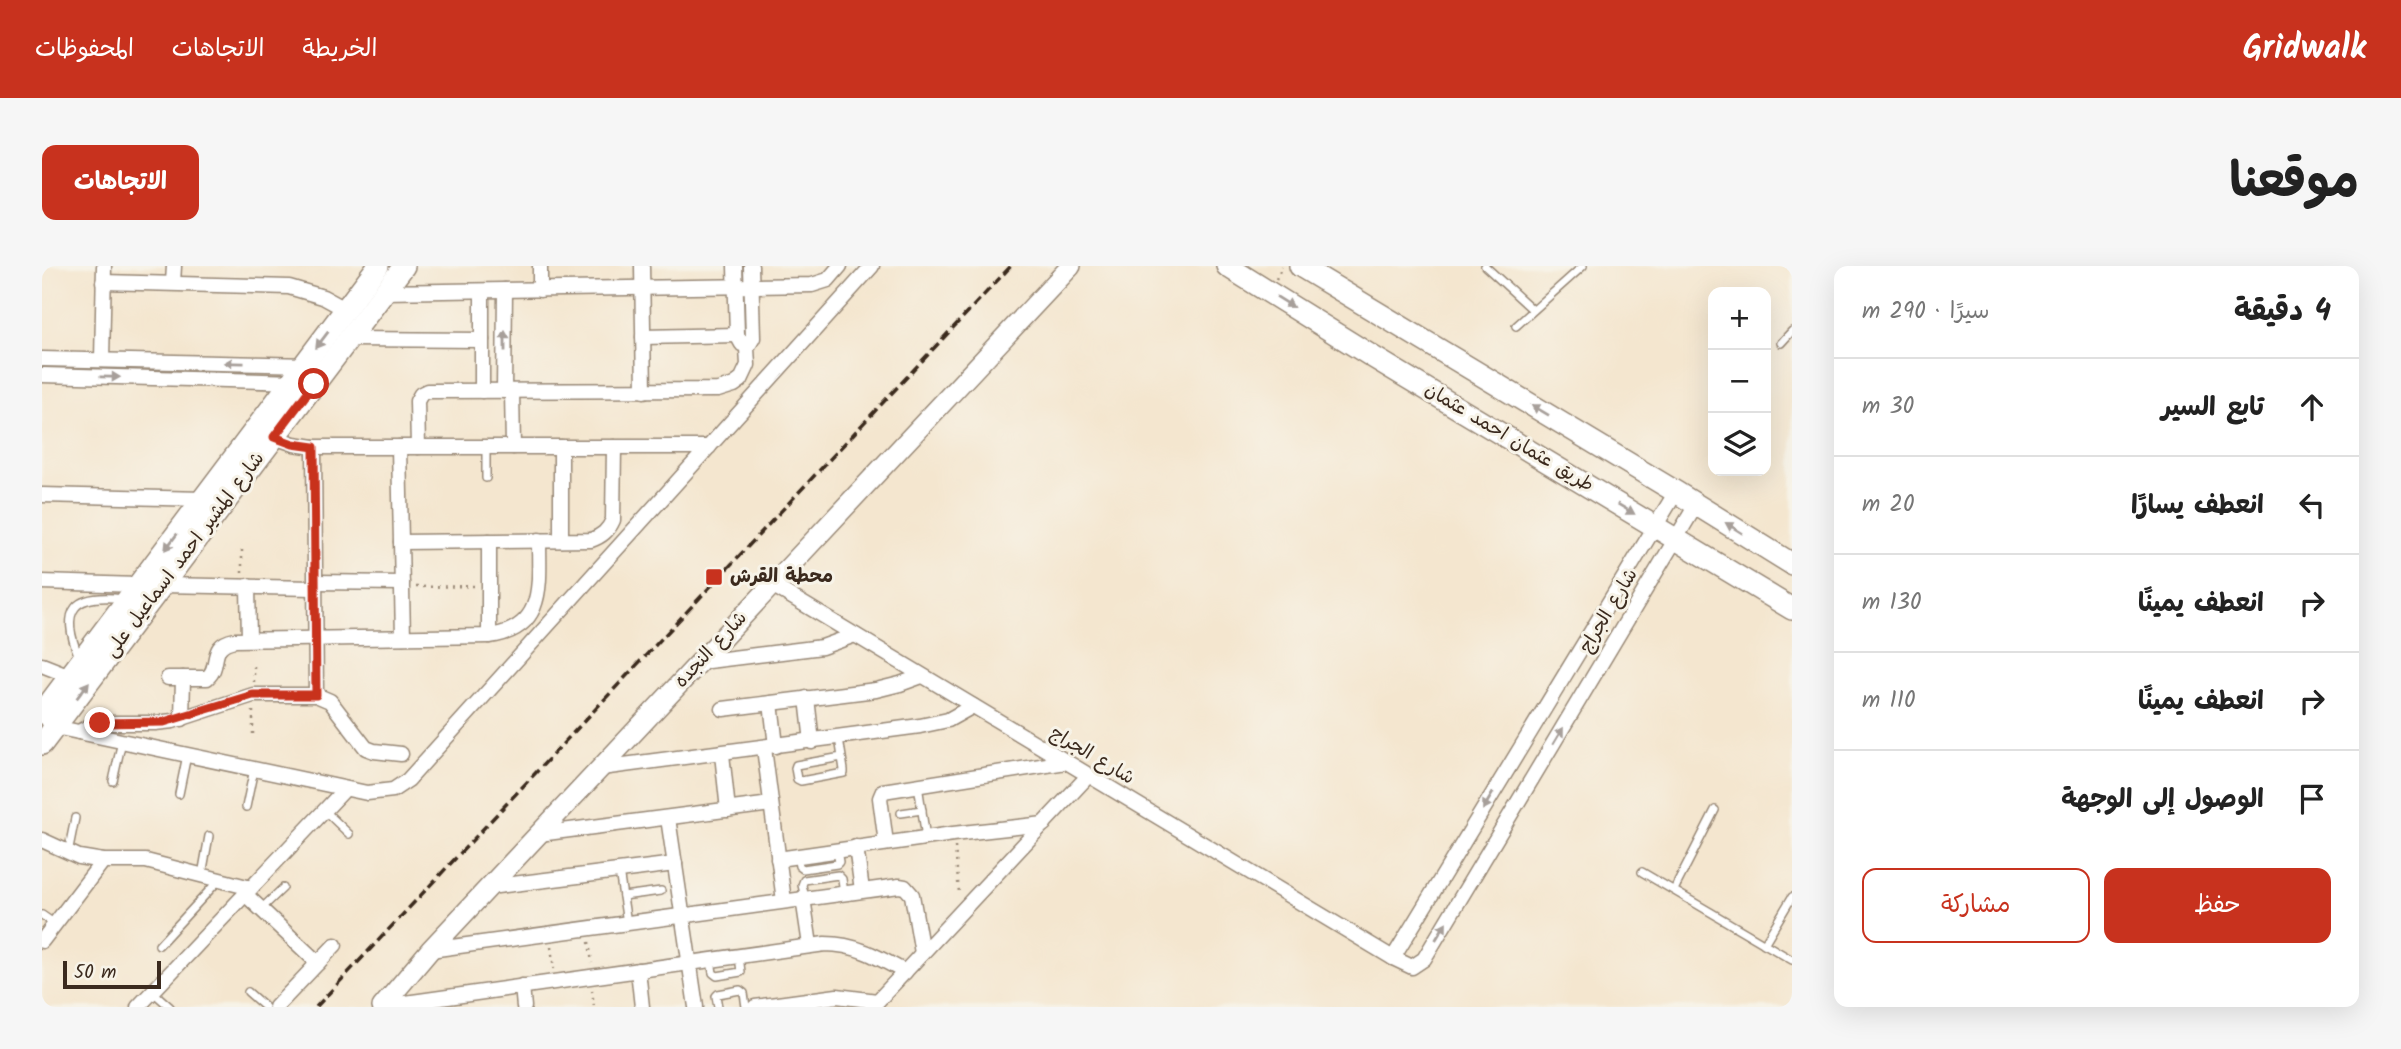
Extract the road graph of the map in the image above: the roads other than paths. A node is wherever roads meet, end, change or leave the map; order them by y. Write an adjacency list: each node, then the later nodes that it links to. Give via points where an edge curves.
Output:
1 (104, 266): 16 (street)
2 (174, 266): 17 (street)
3 (378, 266): 26 (main road, شارع المشير احمد اسماعيل على)
4 (404, 266): 25 (main road, شارع المشير احمد اسماعيل على)
5 (540, 266): 22 (street)
6 (642, 266): 20 (street)
7 (735, 266): 18 (street)
8 (751, 266): 19 (street)
9 (872, 266): 24 (street)
10 (1070, 266): 69 (street, شارع النجده)
11 (1227, 266): 58 (main road, طريق عثمان احمد عثمان, one-way to 58)
12 (1300, 266): 54 (main road, طريق عثمان احمد عثمان, one-way to 12)
13 (1485, 266): 27 (lane)
14 (1583, 266): 27 (lane)
15 (836, 271): 19 (street, via 823,283 812,285); 24 (street)
16 (103, 282): 17 (street); 37 (street)
17 (173, 283): 26 (street, via 289,287)
18 (736, 286): 19 (street); 20 (street); 30 (street)
19 (752, 286): 35 (street, via 753,338)
20 (643, 288): 22 (street); 31 (street)
21 (505, 290): 22 (street); 23 (street); 42 (street, one-way to 21)
22 (540, 290)
23 (482, 291): 25 (street); 33 (street)
24 (849, 291): 52 (street)
25 (384, 292): 32 (main road, شارع المشير احمد اسماعيل على)
26 (345, 309): 38 (main road, شارع المشير احمد اسماعيل على, one-way to 38)
27 (1533, 310): 28 (lane)
28 (1516, 326)
29 (1792, 331): 34 (lane)
30 (737, 335): 31 (street); 35 (street)
31 (643, 337): 43 (street)
32 (348, 339): 33 (street); 40 (main road, شارع المشير احمد اسماعيل على)
33 (482, 340): 41 (street)
34 (1781, 343)
35 (747, 348): 43 (street, via 745,373 726,389)
36 (49, 359): 37 (street); 39 (street)
37 (102, 360): 38 (street, one-way to 37)
38 (297, 373): 39 (street, one-way to 38); 40 (street); 40 (street); 56 (main road, شارع المشير احمد اسماعيل على)
39 (49, 375)
40 (320, 376): 44 (main road, شارع المشير احمد اسماعيل على)
41 (482, 391): 42 (street); 47 (street, via 421,394)
42 (508, 391): 43 (street); 49 (street)
43 (644, 391)
44 (274, 437): 45 (street); 66 (main road, شارع المشير احمد اسماعيل على)
45 (314, 447): 46 (street); 67 (street)
46 (399, 447): 47 (street); 63 (street)
47 (418, 447): 48 (street)
48 (486, 447): 49 (street); 53 (lane)
49 (513, 447): 50 (street)
50 (561, 447): 51 (street); 61 (street)
51 (614, 447): 52 (street); 61 (street, via 610,527 591,540)
52 (709, 447): 110 (street, via 408,780 385,793)
53 (486, 478)
54 (1676, 492): 57 (main road, طريق عثمان احمد عثمان); 58 (street, شارع الجراج)
55 (42, 495): 56 (street)
56 (203, 499): 72 (main road, شارع المشير احمد اسماعيل على, one-way to 72)
57 (1696, 505): 59 (street, شارع الجراج); 64 (main road, طريق عثمان احمد عثمان, one-way to 57)
58 (1654, 526): 59 (main road, طريق عثمان احمد عثمان); 85 (street, شارع الجراج)
59 (1675, 538): 73 (main road, طريق عثمان احمد عثمان); 90 (street, شارع الجراج)
60 (538, 540): 61 (street); 62 (street); 75 (street, via 539,594 532,612 517,627)
61 (561, 540)
62 (489, 541): 63 (street); 75 (street)
63 (401, 542): 68 (street)
64 (1792, 564)
65 (42, 583): 71 (street)
66 (162, 585): 70 (street); 92 (main road, شارع المشير احمد اسماعيل على, one-way to 66)
67 (315, 585): 68 (street); 70 (street); 77 (street)
68 (402, 585): 76 (street)
69 (772, 585): 74 (street, شارع الجراج); 79 (street, شارع النجده)
70 (245, 586): 78 (street)
71 (89, 591): 72 (street); 81 (lane, via 71,619)
72 (133, 592): 81 (main road, شارع المشير احمد اسماعيل على)
73 (1792, 609)
74 (855, 635): 79 (street, via 822,647); 82 (street, شارع الجراج)
75 (489, 636): 76 (street)
76 (403, 637): 77 (street)
77 (316, 638): 78 (street); 86 (street)
78 (249, 639): 84 (street, via 230,640 221,646 210,676)
79 (700, 662): 105 (street, شارع النجده)
80 (42, 665): 81 (street)
81 (76, 669): 92 (main road, شارع المشير احمد اسماعيل على)
82 (922, 676): 87 (street, via 888,687); 89 (street, شارع الجراج)
83 (168, 678): 84 (street)
84 (183, 678): 93 (street)
85 (1552, 694): 90 (street); 159 (street, شارع الجراج, one-way to 159)
86 (316, 695): 93 (street, via 253,695); 100 (street, via 330,701 366,748)
87 (807, 698): 88 (street); 97 (street)
88 (771, 703): 91 (street); 99 (street)
89 (973, 706): 95 (street, via 934,724); 104 (street, شارع الجراج)
90 (1574, 708): 159 (street, شارع الجراج, one-way to 90, via 1412,967 1424,959)
91 (723, 709)
92 (46, 719): 94 (street); 98 (main road, شارع المشير احمد اسماعيل على)
93 (182, 719): 94 (street, via 95,723)
94 (79, 732): 96 (street)
95 (839, 738): 97 (street); 103 (lane)
96 (122, 741): 102 (street); 108 (lane)
97 (812, 741): 99 (street)
98 (42, 744)
99 (770, 747): 101 (street); 112 (street)
100 (401, 754)
101 (722, 754): 105 (street); 114 (street)
102 (187, 755): 106 (street); 111 (lane)
103 (842, 757): 103 (lane, via 843,774 797,779 796,765)
104 (1066, 762): 107 (street, شارع الجراج); 109 (street)
105 (601, 768): 123 (street, شارع النجده)
106 (254, 769): 110 (street); 113 (lane)
107 (1088, 776): 121 (street); 159 (street, شارع الجراج)
108 (113, 781)
109 (918, 784): 115 (lane); 127 (street, via 881,794)
110 (345, 789): 117 (street)
111 (179, 794)
112 (771, 804): 114 (street); 130 (street)
113 (246, 807)
114 (728, 810): 120 (street)
115 (922, 810): 118 (lane); 125 (lane)
116 (1715, 810): 140 (lane)
117 (324, 811): 122 (lane); 141 (street)
118 (901, 813)
119 (75, 818): 129 (lane)
120 (668, 818): 123 (street); 132 (street)
121 (1044, 824): 125 (street); 158 (street)
122 (349, 834)
123 (539, 834): 137 (street, شارع النجده)
124 (209, 836): 135 (lane)
125 (926, 838): 127 (street)
126 (42, 840): 129 (street)
127 (886, 843): 128 (street)
128 (856, 847): 130 (street); 139 (street)
129 (68, 854): 131 (street)
130 (778, 859): 146 (street)
131 (103, 861): 135 (street, via 139,859); 151 (street)
132 (675, 864): 133 (street); 149 (street)
133 (620, 871): 137 (street); 143 (lane)
134 (1642, 872): 140 (lane)
135 (201, 876): 136 (street)
136 (219, 880): 141 (street); 154 (lane)
137 (489, 887): 157 (street, شارع النجده)
138 (283, 888): 147 (lane)
139 (862, 890): 145 (street); 158 (street, via 899,886 909,890)
140 (1674, 890): 153 (lane)
141 (248, 891): 147 (street); 166 (street)
142 (661, 891): 143 (lane)
143 (623, 896): 150 (lane)
144 (1792, 897): 153 (lane)
145 (804, 898): 146 (street); 156 (street)
146 (784, 901): 149 (street)
147 (261, 909): 161 (street)
148 (42, 915): 151 (lane)
149 (682, 915): 150 (street); 162 (street)
150 (627, 923): 157 (street)
151 (55, 924): 152 (street)
152 (42, 941)
153 (1764, 944): 160 (lane)
154 (159, 945)
155 (335, 945): 161 (street)
156 (810, 946): 162 (street); 164 (street, via 853,947)
157 (430, 950): 170 (street, شارع النجده)
158 (922, 953): 164 (street)
159 (1393, 958)
160 (1792, 960)
161 (317, 963): 174 (street)
162 (689, 963): 163 (street); 177 (street)
163 (638, 970): 165 (street); 176 (street)
164 (905, 972): 169 (street)
165 (522, 986): 170 (street); 175 (street)
166 (153, 991): 171 (street); 172 (lane)
167 (248, 992): 173 (lane)
168 (798, 1004): 169 (street, via 837,996); 180 (street)
169 (874, 1004)
170 (383, 1006)
171 (138, 1007)
172 (170, 1007)
173 (265, 1007)
174 (276, 1007)
175 (524, 1007)
176 (642, 1007)
177 (696, 1007)
178 (718, 1007): 179 (lane, via 718,993 740,990)
179 (746, 1007)
180 (754, 1007)

